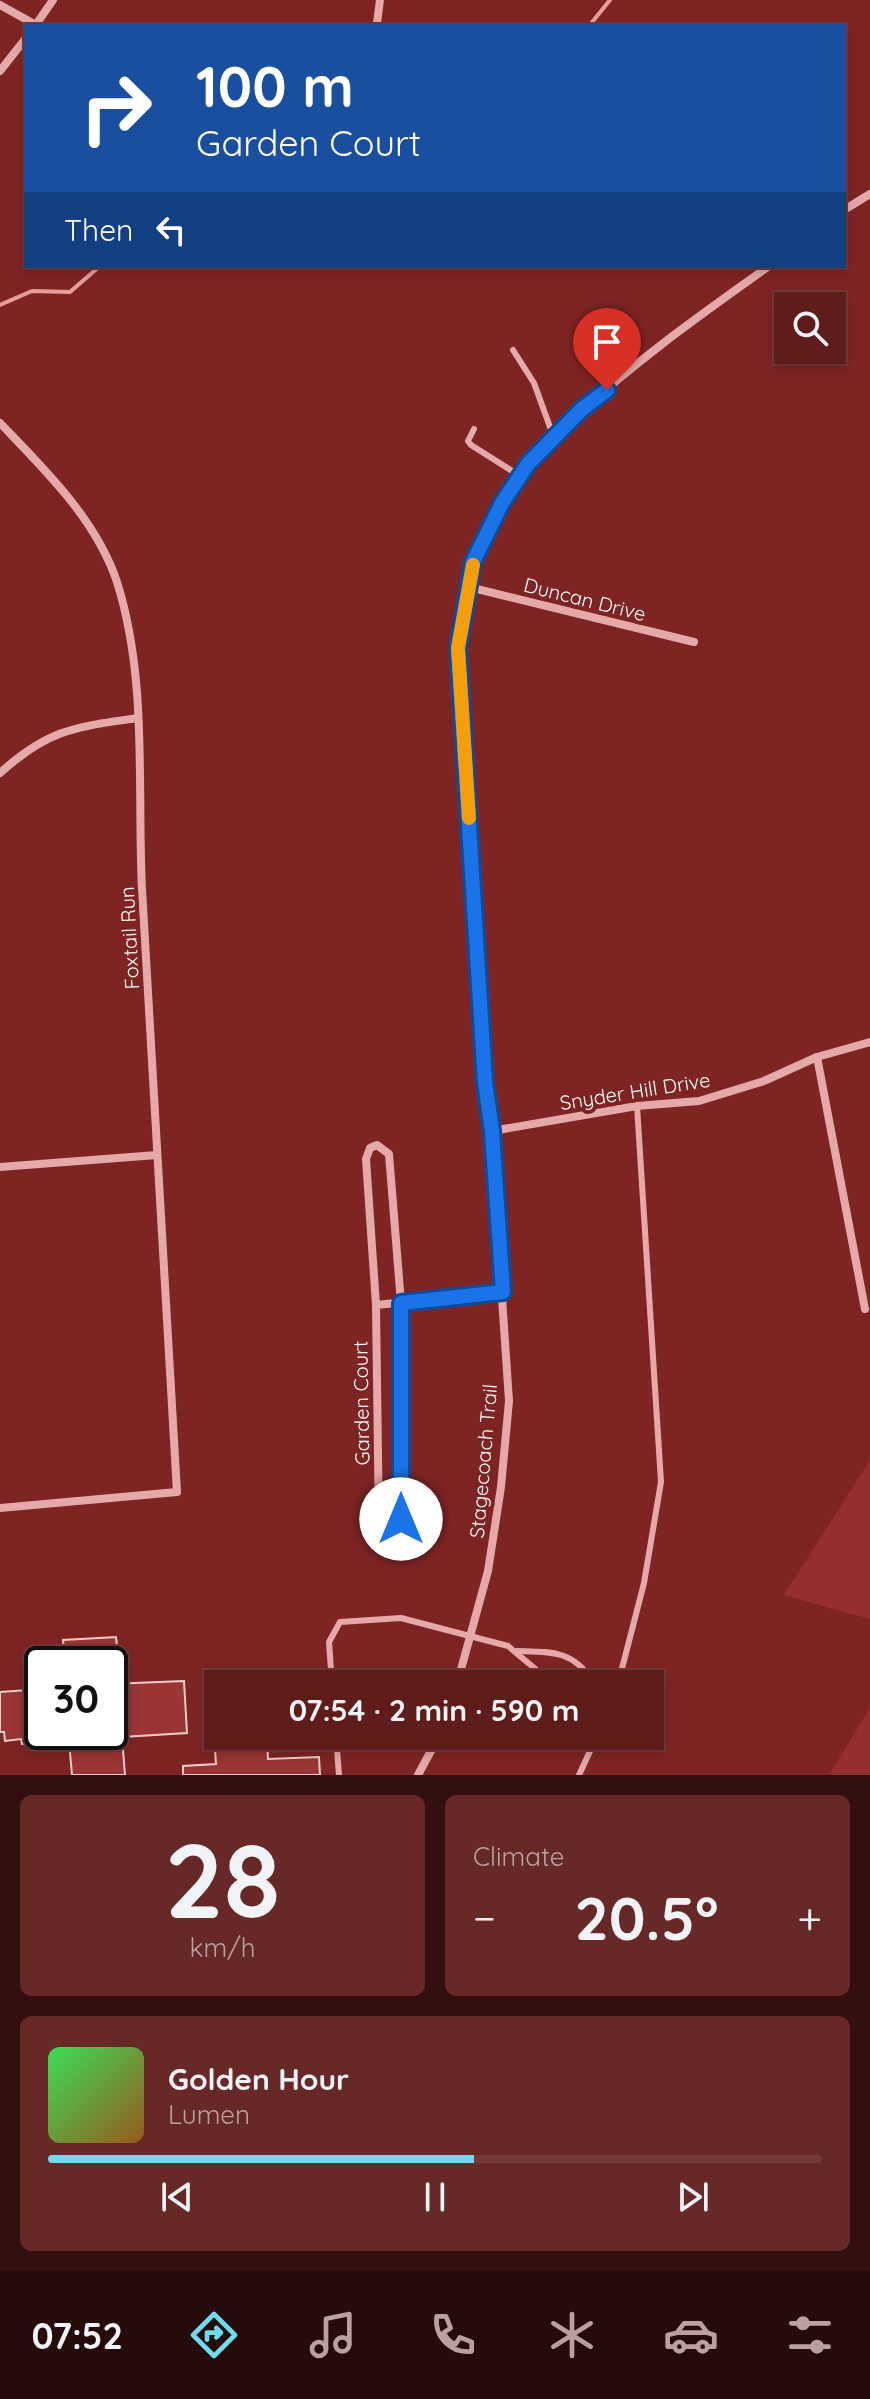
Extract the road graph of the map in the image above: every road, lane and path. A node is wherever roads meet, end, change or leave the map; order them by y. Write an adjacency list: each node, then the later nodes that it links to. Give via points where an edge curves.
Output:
1 (53, 0): 6 (street)
2 (380, 0): 4 (street)
3 (0, 5): 5 (street)
4 (377, 23)
5 (33, 24)
6 (36, 24)
7 (24, 41): 8 (street)
8 (0, 71)
9 (870, 194): 10 (street)
10 (846, 209)
11 (766, 268): 15 (street, Stagecoach Trail, via 582,409)
12 (513, 350): 15 (lane, via 534,383)
13 (0, 423): 19 (street, Foxtail Run, via 87,521 116,581 133,652)
14 (474, 429): 16 (lane, via 471,445)
15 (554, 438): 16 (street, Stagecoach Trail)
16 (520, 476): 17 (street, Stagecoach Trail, via 473,562)
17 (469, 587): 18 (street, Duncan Drive); 24 (street, Stagecoach Trail, via 458,648)
18 (694, 642)
19 (138, 718): 20 (street, via 71,728 31,745); 25 (street, Foxtail Run)
20 (0, 773)
21 (870, 1042): 22 (street, Snyder Hill Drive)
22 (817, 1057): 23 (street, Snyder Hill Drive, via 699,1101); 30 (street)
23 (637, 1106): 24 (street, Snyder Hill Drive); 38 (lane, via 661,1482 644,1583)
24 (492, 1131): 27 (street, Stagecoach Trail)
25 (157, 1155): 26 (street); 31 (street, Foxtail Run, via 177,1492)
26 (0, 1167)
27 (503, 1292): 28 (street); 32 (street, Stagecoach Trail, via 509,1401 501,1487 488,1571)
28 (401, 1303): 29 (street); 29 (street, Garden Court, via 389,1154 377,1145 366,1159); 29 (street, Garden Court, via 401,1519 395,1540 387,1541 379,1529)
29 (376, 1305)
30 (865, 1309)
31 (0, 1508)
32 (470, 1636): 33 (lane); 34 (lane, via 401,1618 340,1622 329,1642); 35 (street, Stagecoach Trail)
33 (517, 1651): 36 (lane); 37 (lane, via 563,1653)
34 (331, 1670)
35 (461, 1670)
36 (537, 1670)
37 (586, 1670)
38 (622, 1670)
39 (337, 1750): 42 (lane)
40 (431, 1750): 43 (street)
41 (591, 1750): 44 (lane)
42 (339, 1775)
43 (418, 1775)
44 (579, 1775)

